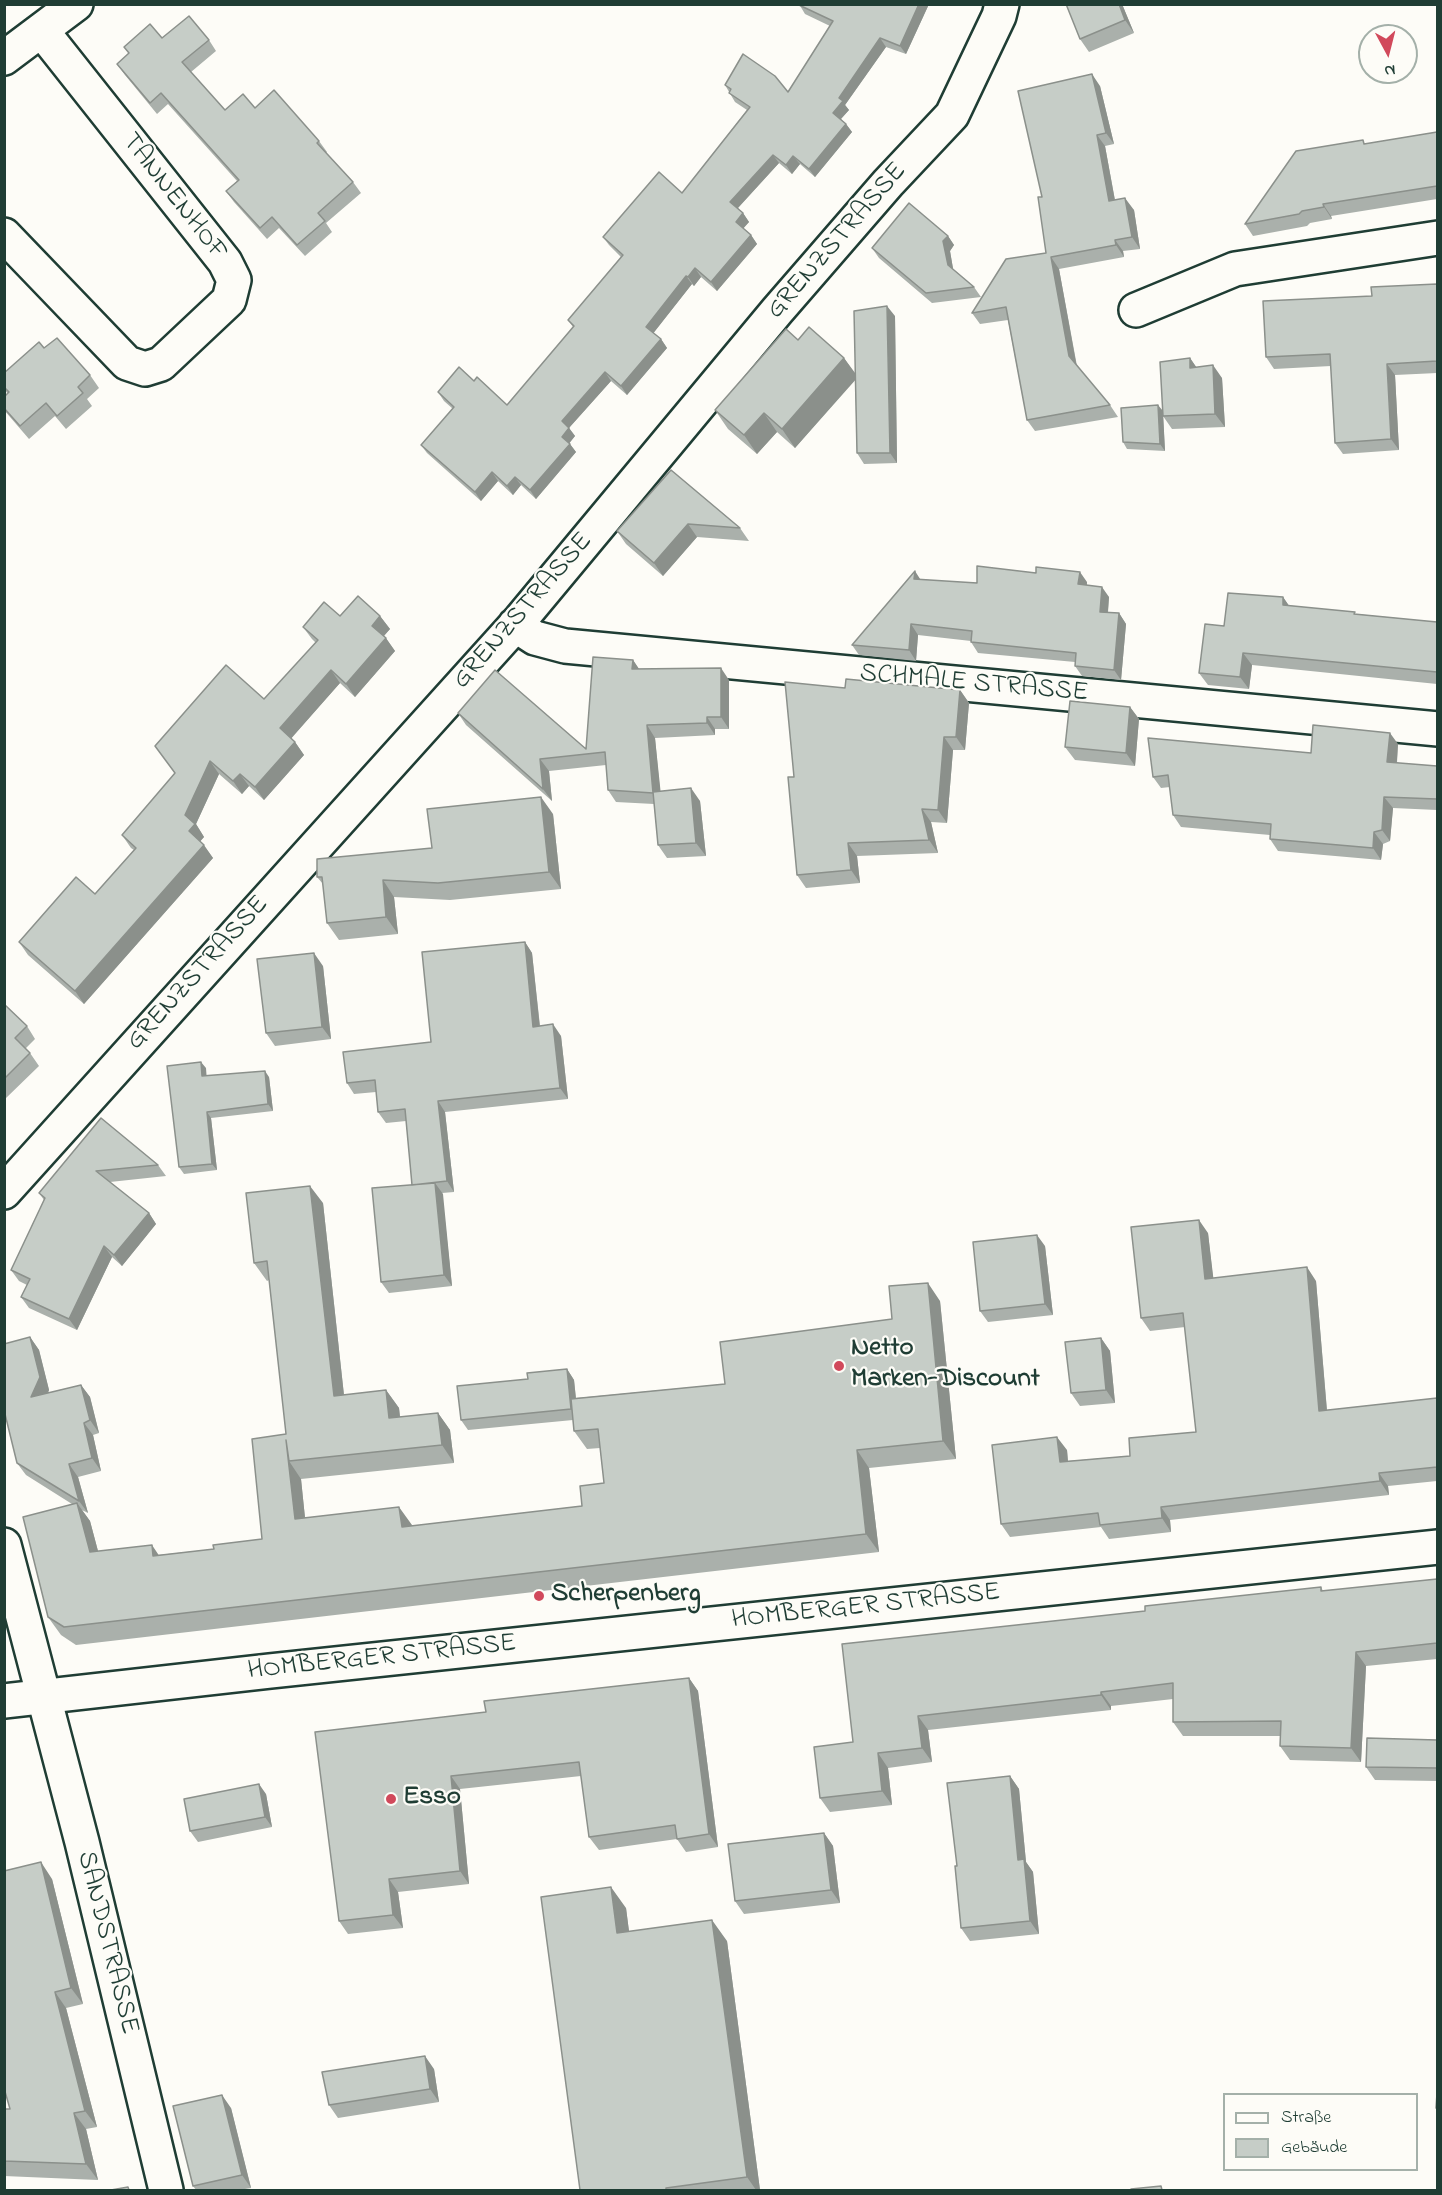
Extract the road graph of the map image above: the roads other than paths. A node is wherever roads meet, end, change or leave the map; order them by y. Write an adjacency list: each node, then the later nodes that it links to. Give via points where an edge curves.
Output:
1 (76, 4): 3 (street)
2 (1002, 4): 8 (street, GRENZSTRASSE, via 952,115 777,311)
3 (42, 31): 4 (street); 5 (street, TANNENHOF, via 225,262 234,280 229,300 161,364 145,369 127,363)
4 (4, 58)
5 (4, 235)
6 (1437, 238): 7 (street, via 1235,269)
7 (1136, 310)
8 (515, 625): 9 (street, SCHMALE STRASSE, via 535,638 565,646); 10 (street, GRENZSTRASSE)
9 (1437, 729)
10 (5, 1187)
11 (4, 1545): 13 (street)
12 (1437, 1547): 13 (street, HOMBERGER STRASSE)
13 (43, 1696): 14 (street, HOMBERGER STRASSE); 15 (street, SANDSTRASSE)
14 (4, 1701)
15 (166, 2190)

